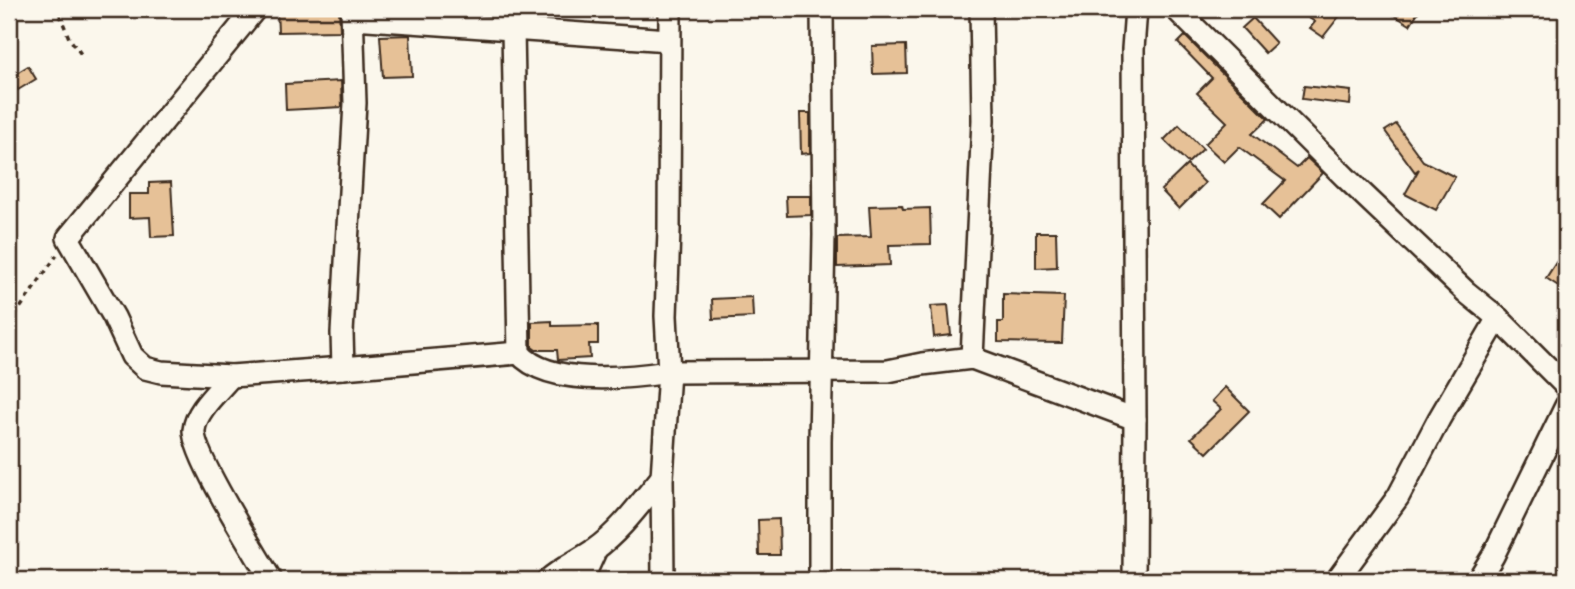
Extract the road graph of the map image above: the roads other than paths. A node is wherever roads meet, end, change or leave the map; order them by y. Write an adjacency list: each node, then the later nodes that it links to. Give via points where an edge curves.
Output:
1 (256, 9): 16 (street, via 68,239 132,356 145,368)
2 (670, 9): 9 (street)
3 (822, 9): 15 (street)
4 (981, 9): 12 (street, via 983,121)
5 (1136, 9): 19 (street)
6 (1175, 9): 10 (street, via 1345,177)
7 (352, 13): 8 (street); 13 (street, via 355,103)
8 (513, 29): 9 (street); 11 (street)
9 (669, 40): 14 (street)
10 (1498, 318): 17 (street); 28 (street, via 1398,497)
11 (519, 353): 13 (street); 14 (street, via 539,368 595,379)
12 (972, 358): 15 (street, via 888,371); 19 (street)
13 (343, 368): 16 (street)
14 (669, 372): 15 (street); 20 (street)
15 (821, 372): 26 (street)
16 (231, 376): 22 (street, via 196,419 194,432 213,479)
17 (1566, 386)
18 (1566, 406): 29 (street)
19 (1135, 419): 27 (street)
20 (662, 477): 21 (street); 25 (street)
21 (596, 549): 23 (street); 24 (street)
22 (271, 580)
23 (548, 580)
24 (582, 580)
25 (663, 580)
26 (820, 580)
27 (1134, 580)
28 (1337, 580)
29 (1478, 580)

